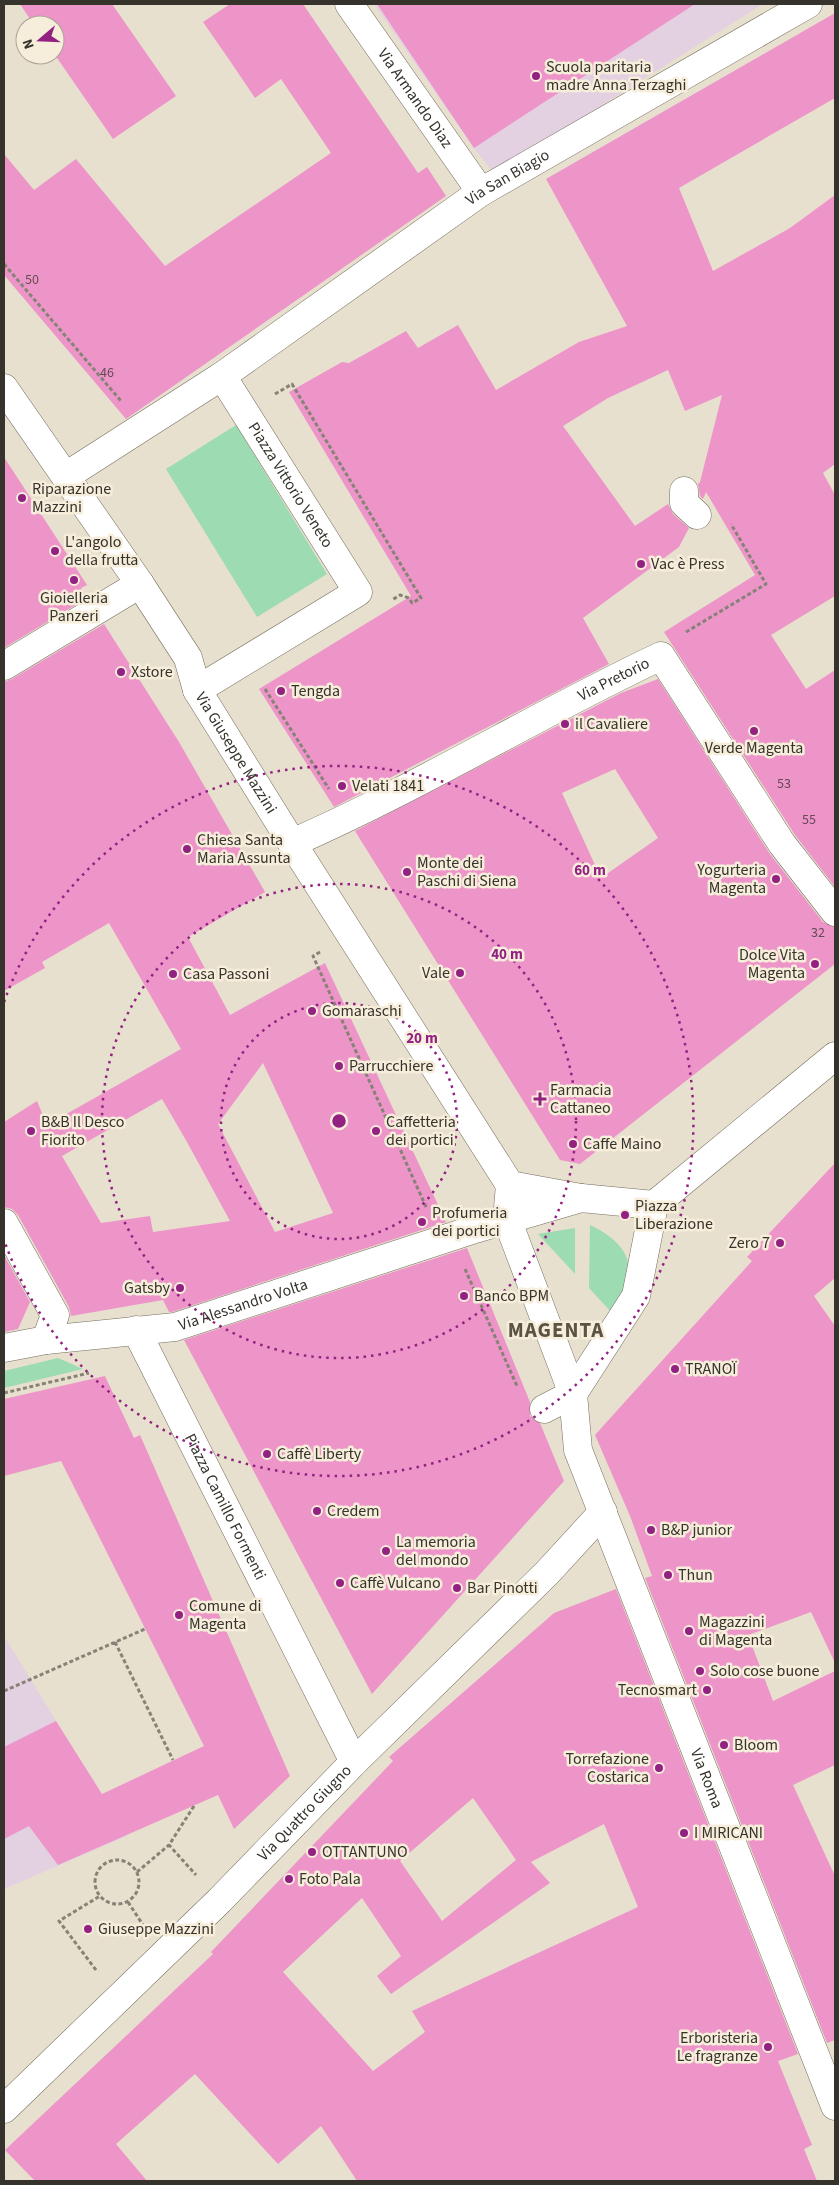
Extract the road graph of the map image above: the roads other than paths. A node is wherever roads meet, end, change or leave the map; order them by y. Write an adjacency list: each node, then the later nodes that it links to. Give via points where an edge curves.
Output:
1 (350, 4): 3 (street, Via Armando Diaz)
2 (808, 4): 3 (street, Via San Biagio)
3 (480, 192): 4 (street, Via San Biagio)
4 (222, 376): 6 (street); 11 (street, Piazza Vittorio Veneto, via 358,592)
5 (4, 388): 6 (street, Via Giuseppe Mazzini)
6 (66, 476): 9 (street, Via Giuseppe Mazzini)
7 (684, 491): 8 (street, via 684,504)
8 (697, 515)
9 (140, 584): 10 (street); 11 (street, Via Giuseppe Mazzini, via 188,658)
10 (4, 666)
11 (197, 690): 12 (street, Via Giuseppe Mazzini)
12 (292, 844): 13 (street, Via Pretorio, via 343,821 613,679 666,642 782,844); 15 (street, Via Giuseppe Mazzini)
13 (835, 912)
14 (835, 1056): 17 (street)
15 (510, 1185): 16 (street); 18 (street)
16 (581, 1198): 17 (street); 18 (street)
17 (654, 1205): 23 (street, via 636,1296)
18 (508, 1219): 20 (street, Via Alessandro Volta, via 175,1327); 23 (street)
19 (4, 1222): 21 (street, via 55,1314)
20 (136, 1330): 21 (street, Via Alessandro Volta); 26 (street, Piazza Camillo Formenti)
21 (46, 1340): 22 (street, Via Alessandro Volta)
22 (4, 1348)
23 (573, 1394): 24 (street); 25 (street, Via Roma, via 578,1450)
24 (544, 1409)
25 (603, 1512): 26 (street, Via Quattro Giugno, via 547,1573); 27 (street, Via Roma)
26 (354, 1762): 29 (street, Via Quattro Giugno, via 218,1901)
27 (827, 2062): 28 (street, Via Roma)
28 (835, 2106)
29 (4, 2109)

